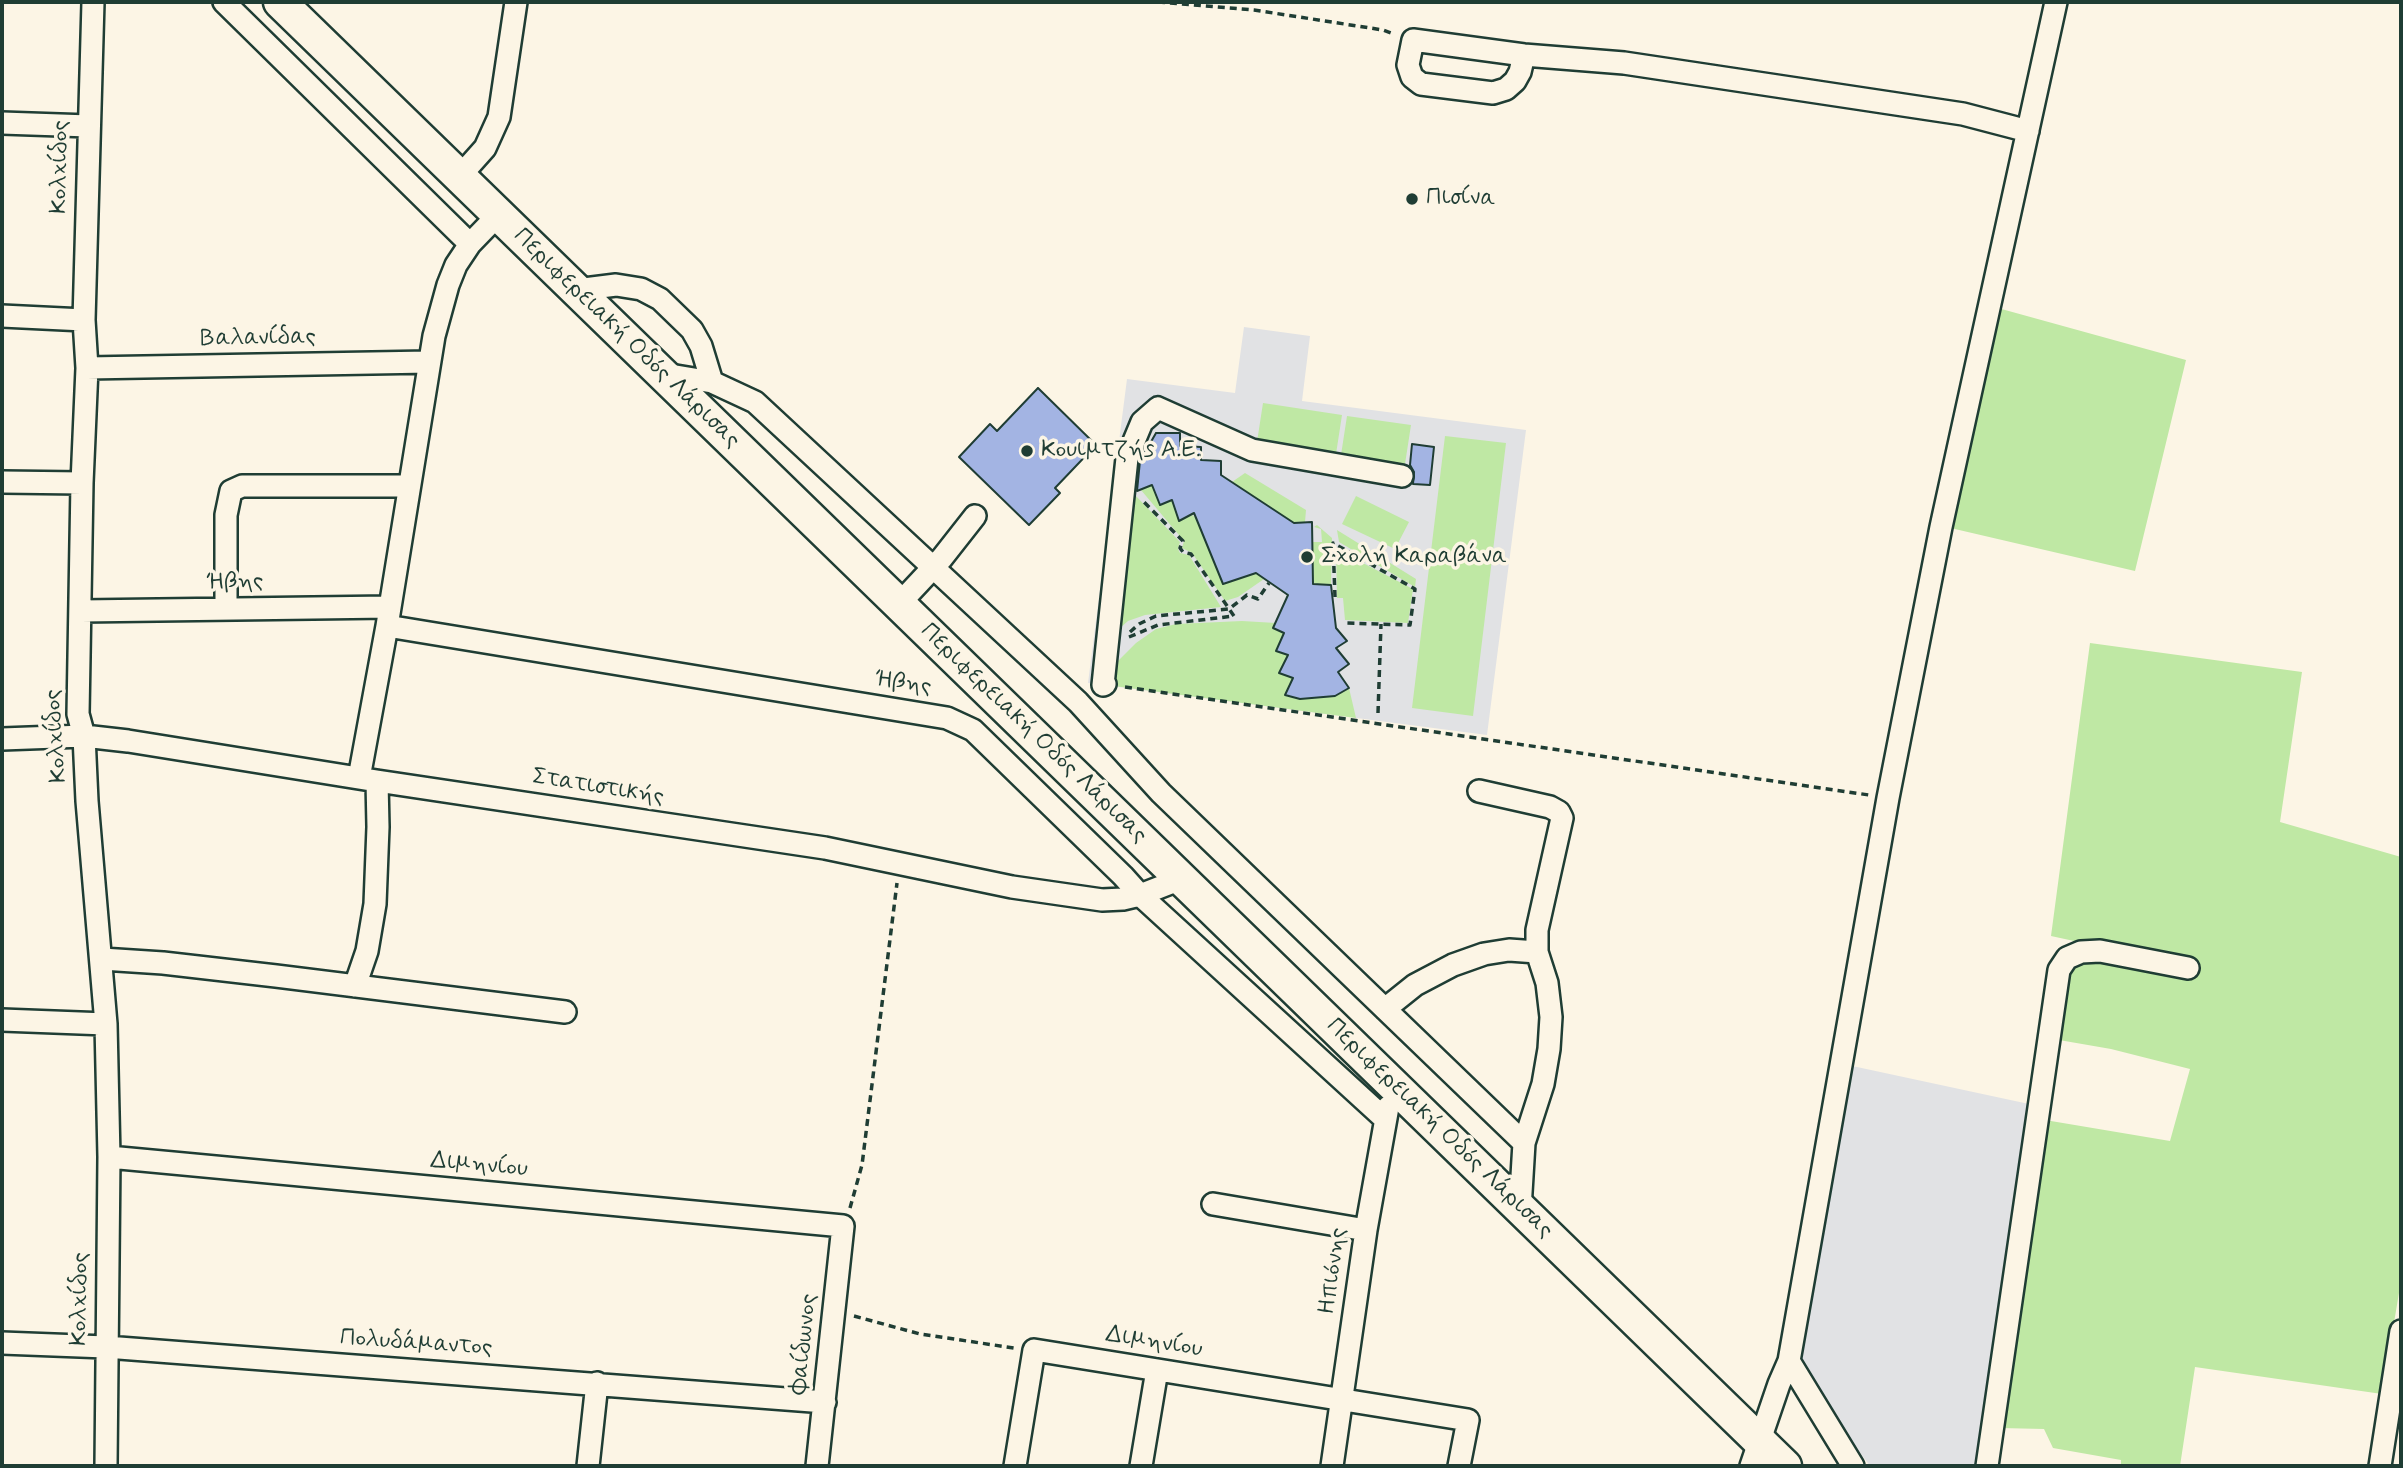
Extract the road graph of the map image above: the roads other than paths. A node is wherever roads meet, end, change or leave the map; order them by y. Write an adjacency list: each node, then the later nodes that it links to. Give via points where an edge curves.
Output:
1 (93, 2): 8 (street, Κολχίδος)
2 (224, 2): 12 (street)
3 (280, 2): 10 (highway, Περιφερειακή Οδός Λάρισας)
4 (516, 2): 10 (street, via 499,117 485,148)
5 (2056, 2): 9 (street)
6 (1524, 55): 6 (street, via 1413,40 1408,65 1412,77 1421,83 1493,93 1506,89 1520,72); 9 (street, via 1624,63 1963,114)
7 (2, 122): 8 (street)
8 (89, 126): 15 (street, Κολχίδος)
9 (2028, 131): 56 (street, via 1941,527 1888,798)
10 (460, 176): 11 (highway, Περιφερειακή Οδός Λάρισας)
11 (499, 214): 12 (street); 13 (highway, Περιφερειακή Οδός Λάρισας)
12 (470, 244): 16 (street, via 448,285)
13 (576, 290): 18 (highway, Περιφερειακή Οδός Λάρισας); 19 (street, via 616,285 641,289 660,299 692,330)
14 (2, 316): 15 (street)
15 (84, 320): 17 (street, Κολχίδος)
16 (429, 362): 17 (street, Βαλανίδας); 23 (street)
17 (87, 368): 22 (street, Κολχίδος)
18 (663, 374): 19 (street); 26 (highway, Περιφερειακή Οδός Λάρισας)
19 (712, 382): 25 (street, via 755,402)
20 (1402, 476): 30 (street, via 1252,450 1158,408 1142,422 1127,458)
21 (2, 482): 22 (street)
22 (82, 483): 28 (street, Κολχίδος)
23 (409, 486): 27 (street, via 242,486 231,491 226,515); 29 (street)
24 (975, 516): 25 (street)
25 (933, 567): 26 (street); 41 (street, via 1077,702 1161,793)
26 (899, 604): 35 (highway, Περιφερειακή Οδός Λάρισας)
27 (226, 609): 28 (street, Ήβης); 29 (street, Ήβης)
28 (81, 611): 31 (street, Κολχίδος, via 78,714)
29 (388, 617): 33 (street); 36 (street, Ήβης, via 947,718 973,730)
30 (1105, 684)
31 (84, 736): 32 (street, Στατιστικής); 33 (street, Στατιστικής); 38 (street, Κολχίδος)
32 (2, 739)
33 (368, 780): 36 (street, Στατιστικής, via 825,848 1072,896 1102,900); 40 (street, via 379,827 375,904)
34 (1479, 790): 37 (street, via 1550,807 1562,818)
35 (1181, 879): 36 (street, Στατιστικής); 45 (highway, Περιφερειακή Οδός Λάρισας)
36 (1140, 895): 46 (street, Ήβης)
37 (1536, 952): 41 (street, via 1509,950 1453,964); 47 (street, via 1547,983 1549,1049)
38 (102, 959): 40 (street); 44 (street, Κολχίδος)
39 (2188, 968): 71 (street, via 2100,951 2067,958 2059,970)
40 (355, 986): 42 (street)
41 (1385, 1009): 47 (street)
42 (565, 1012)
43 (2, 1020): 44 (street)
44 (106, 1024): 48 (street, Κολχίδος)
45 (1394, 1085): 46 (street, Ηπιόνης); 50 (highway, Περιφερειακή Οδός Λάρισας)
46 (1385, 1119): 52 (street, Ηπιόνης)
47 (1524, 1143): 50 (street)
48 (109, 1157): 51 (street, Διμηνίου); 55 (street, Κολχίδος)
49 (1213, 1204): 52 (street)
50 (1520, 1209): 61 (highway, Περιφερειακή Οδός Λάρισας)
51 (843, 1226): 60 (street, Φαίδωνος)
52 (1366, 1230): 59 (street, Ηπιόνης)
53 (2401, 1331): 72 (street)
54 (2, 1343): 55 (street, Πολυδάμαντος)
55 (106, 1347): 58 (street, Πολυδάμαντος); 62 (street, Κολχίδος)
56 (1789, 1361): 61 (street); 70 (street)
57 (1157, 1370): 59 (street, Διμηνίου); 65 (street, Διμηνίου, via 1034,1350); 66 (street)
58 (597, 1383): 60 (street, Πολυδάμαντος); 63 (street)
59 (1342, 1399): 67 (street, Ηπιόνης); 68 (street, Διμηνίου, via 1468,1420)
60 (825, 1402): 64 (street, Φαίδωνος)
61 (1756, 1454): 69 (highway, Περιφερειακή Οδός Λάρισας)
62 (106, 1466)
63 (587, 1466)
64 (817, 1466)
65 (1015, 1466)
66 (1140, 1466)
67 (1332, 1466)
68 (1459, 1466)
69 (1785, 1466)
70 (1853, 1466)
71 (1987, 1466)
72 (2380, 1466)

